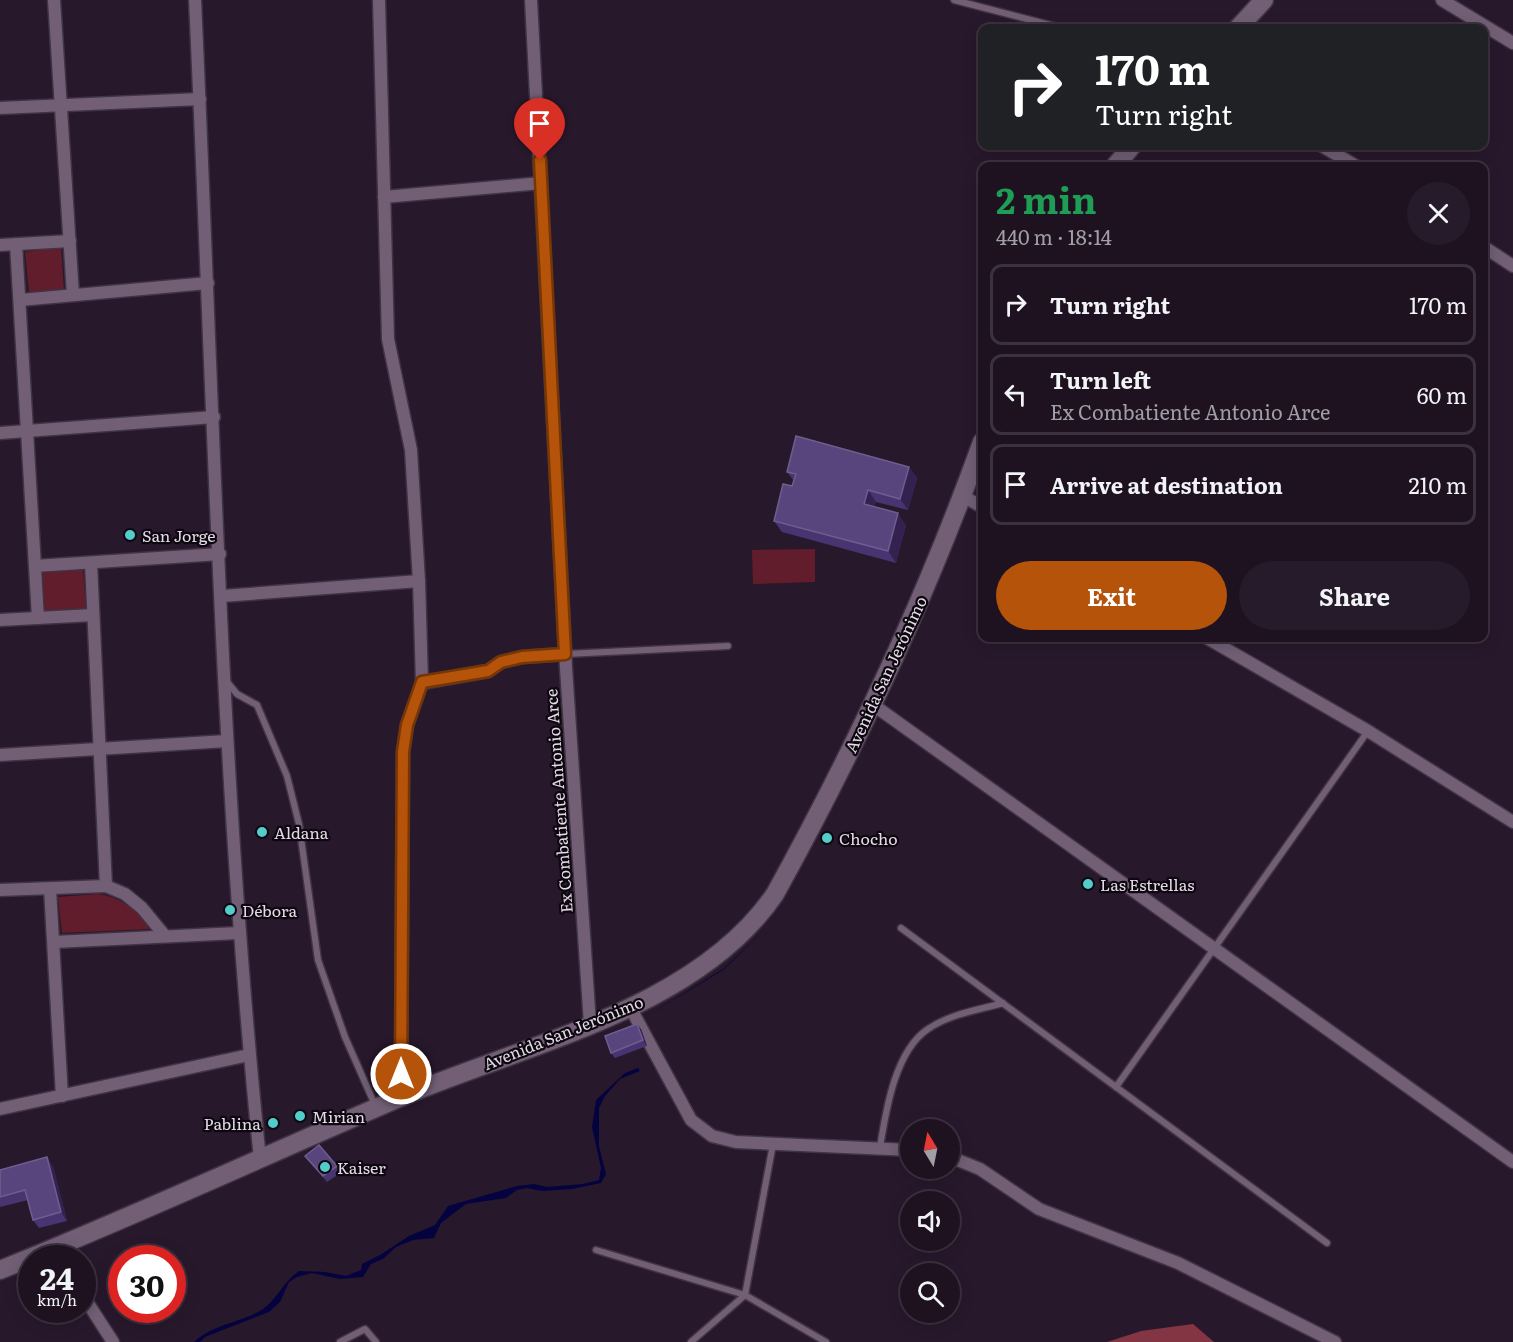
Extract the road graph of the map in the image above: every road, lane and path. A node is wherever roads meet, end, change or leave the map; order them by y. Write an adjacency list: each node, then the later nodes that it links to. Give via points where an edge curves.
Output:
1 (54, 0): 14 (street)
2 (195, 0): 13 (street)
3 (379, 0): 21 (street)
4 (531, 0): 20 (street, Ex Combatiente Antonio Arce)
5 (954, 0): 8 (lane)
6 (1264, 0): 9 (street)
7 (1442, 0): 10 (street)
8 (1047, 24)
9 (1242, 24)
10 (1481, 24)
11 (1488, 29): 12 (street)
12 (1513, 44)
13 (200, 99): 14 (street); 27 (street)
14 (61, 105): 15 (street); 22 (street)
15 (0, 108)
16 (1129, 150): 18 (street)
17 (1329, 150): 19 (street)
18 (1118, 162)
19 (1349, 162)
20 (541, 183): 21 (street); 46 (street, Ex Combatiente Antonio Arce)
21 (384, 197): 39 (street, via 388,339 411,450)
22 (70, 241): 23 (street); 28 (street)
23 (16, 244): 24 (street); 29 (street)
24 (0, 245)
25 (1488, 250): 26 (street)
26 (1513, 266)
27 (208, 283): 28 (street); 30 (street)
28 (73, 295): 29 (street)
29 (20, 300): 31 (street)
30 (214, 417): 31 (street); 36 (street)
31 (27, 431): 32 (street); 38 (street)
32 (0, 433)
33 (978, 453): 34 (street, Avenida San Jerónimo)
34 (963, 496): 35 (street); 49 (street, Avenida San Jerónimo)
35 (978, 505)
36 (220, 554): 37 (street); 40 (street)
37 (91, 563): 38 (street); 41 (street)
38 (35, 566): 42 (street)
39 (419, 581): 40 (street); 48 (street)
40 (222, 596): 47 (street)
41 (93, 615): 42 (street); 52 (street)
42 (38, 618): 43 (street)
43 (0, 620)
44 (1214, 642): 50 (street)
45 (728, 646): 46 (lane)
46 (565, 654): 48 (street, via 522,657 481,672); 65 (street, Ex Combatiente Antonio Arce)
47 (225, 677): 51 (street); 70 (lane, via 237,694 257,705 287,776 299,824 318,960)
48 (422, 682): 69 (street, via 407,725 403,752)
49 (872, 704): 62 (street); 64 (street, Avenida San Jerónimo, via 798,854 760,917 711,961)
50 (1368, 731): 54 (street); 62 (lane)
51 (227, 741): 52 (street); 59 (street)
52 (99, 749): 53 (street); 55 (street)
53 (0, 755)
54 (1513, 822)
55 (106, 886): 56 (street); 60 (street, via 125,894 142,908)
56 (50, 888): 57 (street); 61 (street)
57 (0, 890)
58 (901, 928): 63 (lane)
59 (238, 933): 60 (street); 66 (street)
60 (165, 936): 61 (street)
61 (54, 942): 68 (street)
62 (1215, 950): 67 (lane); 77 (street)
63 (1003, 1003): 67 (lane); 73 (lane, via 954,1016 917,1038 893,1084)
64 (630, 1007): 65 (street, Avenida San Jerónimo); 72 (street, via 691,1120 712,1136)
65 (590, 1024): 69 (street, Avenida San Jerónimo)
66 (249, 1055): 68 (street); 75 (street)
67 (1116, 1087): 78 (lane)
68 (62, 1096): 71 (street)
69 (401, 1097): 70 (street, Avenida San Jerónimo)
70 (376, 1108): 75 (street, Avenida San Jerónimo)
71 (0, 1109)
72 (773, 1144): 73 (street); 83 (lane)
73 (880, 1147): 74 (street)
74 (900, 1149)
75 (260, 1159): 79 (street, Avenida San Jerónimo)
76 (960, 1161): 90 (street, via 980,1169 1039,1209 1178,1263)
77 (1513, 1162)
78 (1328, 1243)
79 (74, 1245)
80 (596, 1250): 83 (lane)
81 (18, 1265): 82 (street, Avenida San Jerónimo)
82 (0, 1270)
83 (745, 1295): 88 (lane); 89 (lane)
84 (96, 1316): 85 (street)
85 (113, 1342)
86 (340, 1342): 87 (lane, via 365,1329)
87 (376, 1342)
88 (691, 1342)
89 (826, 1342)
90 (1335, 1342)

